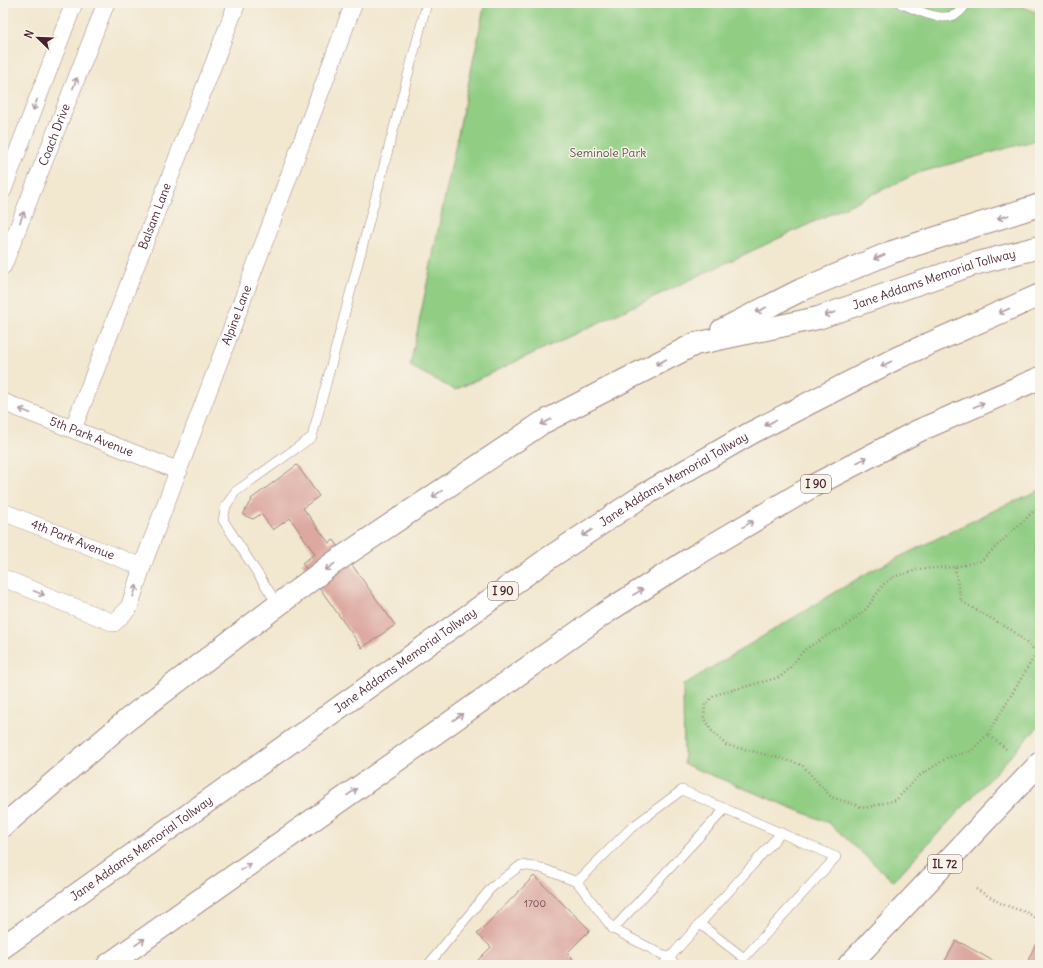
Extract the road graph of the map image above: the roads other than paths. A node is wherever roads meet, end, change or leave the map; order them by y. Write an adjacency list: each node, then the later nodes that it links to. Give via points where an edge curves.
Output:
1 (74, 3): 8 (street, one-way to 8)
2 (106, 3): 11 (street, Coach Drive, one-way to 2)
3 (237, 3): 16 (street, Balsam Lane)
4 (354, 3): 17 (street, Alpine Lane)
5 (427, 3): 21 (lane, via 312,437 235,492 226,506 223,520)
6 (900, 3): 7 (lane, via 940,17 956,15)
7 (966, 3)
8 (3, 190)
9 (1040, 205): 13 (main road, one-way to 13, via 892,252 801,290)
10 (1040, 247): 13 (main road, Jane Addams Memorial Tollway, one-way to 13, via 974,264 818,318)
11 (3, 266)
12 (1040, 295): 29 (main road, Jane Addams Memorial Tollway / I 90, one-way to 29, via 890,362 751,433 644,495 550,558)
13 (696, 344): 21 (main road, Jane Addams Memorial Tollway, one-way to 21, via 542,423 332,564)
14 (1040, 378): 31 (main road, I 90, one-way to 14, via 605,613 811,487 918,431)
15 (3, 402): 16 (street, 5th Park Avenue, one-way to 15)
16 (73, 429): 17 (street, 5th Park Avenue)
17 (179, 471): 19 (street, Alpine Lane)
18 (3, 512): 19 (street, 4th Park Avenue)
19 (142, 567): 20 (street, Alpine Lane, one-way to 19, via 114,623 129,608)
20 (3, 578)
21 (278, 605): 24 (main road, Jane Addams Memorial Tollway, via 127,720)
22 (1040, 763): 33 (main road, IL 72)
23 (725, 809): 25 (lane); 26 (lane, via 682,790 631,828); 28 (lane)
24 (3, 826)
25 (781, 833): 27 (lane); 27 (lane, via 836,857 744,958)
26 (577, 882): 28 (lane); 32 (lane, via 541,868 521,865 491,888)
27 (700, 924): 30 (lane)
28 (613, 929): 30 (lane)
29 (3, 947)
30 (670, 963)
31 (108, 965)
32 (428, 965)
33 (849, 965)

